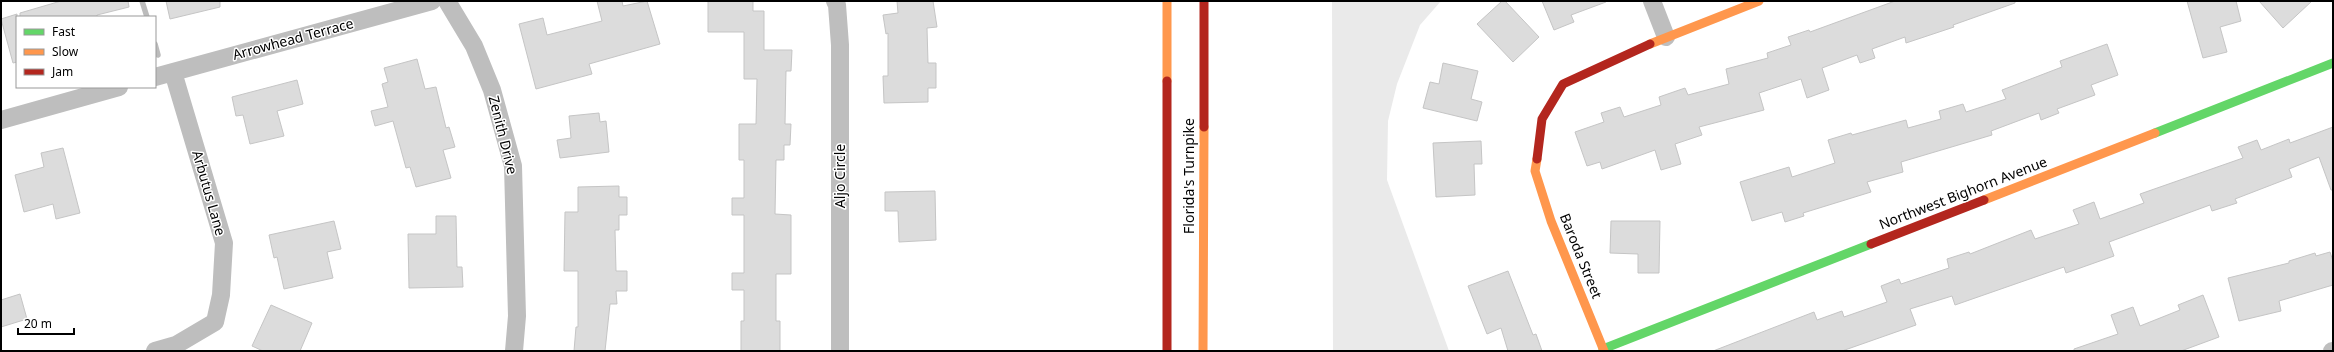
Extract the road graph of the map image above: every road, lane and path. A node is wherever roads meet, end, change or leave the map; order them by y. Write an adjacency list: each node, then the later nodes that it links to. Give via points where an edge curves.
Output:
1 (432, 1): 10 (street, Arrowhead Terrace)
2 (447, 1): 16 (street, Zenith Drive, via 474,46 492,90 513,166 517,316)
3 (835, 1): 17 (street, Aljo Circle, via 840,45)
4 (1167, 1): 18 (main road, Florida's Turnpike)
5 (1204, 1): 19 (main road, Florida's Turnpike)
6 (1652, 1): 8 (street)
7 (1759, 1): 8 (main road)
8 (1666, 36): 14 (main road, Baroda Street, via 1563,84 1542,119 1535,171 1551,221)
9 (2333, 63): 14 (main road, Northwest Bighorn Avenue)
10 (173, 72): 11 (street, Arrowhead Terrace); 15 (street, Arbutus Lane, via 224,243 221,294 215,322 176,345)
11 (156, 77)
12 (115, 88): 13 (street)
13 (1, 120)
14 (1603, 350)
15 (155, 351)
16 (514, 351)
17 (840, 351)
18 (1167, 351)
19 (1203, 351)

